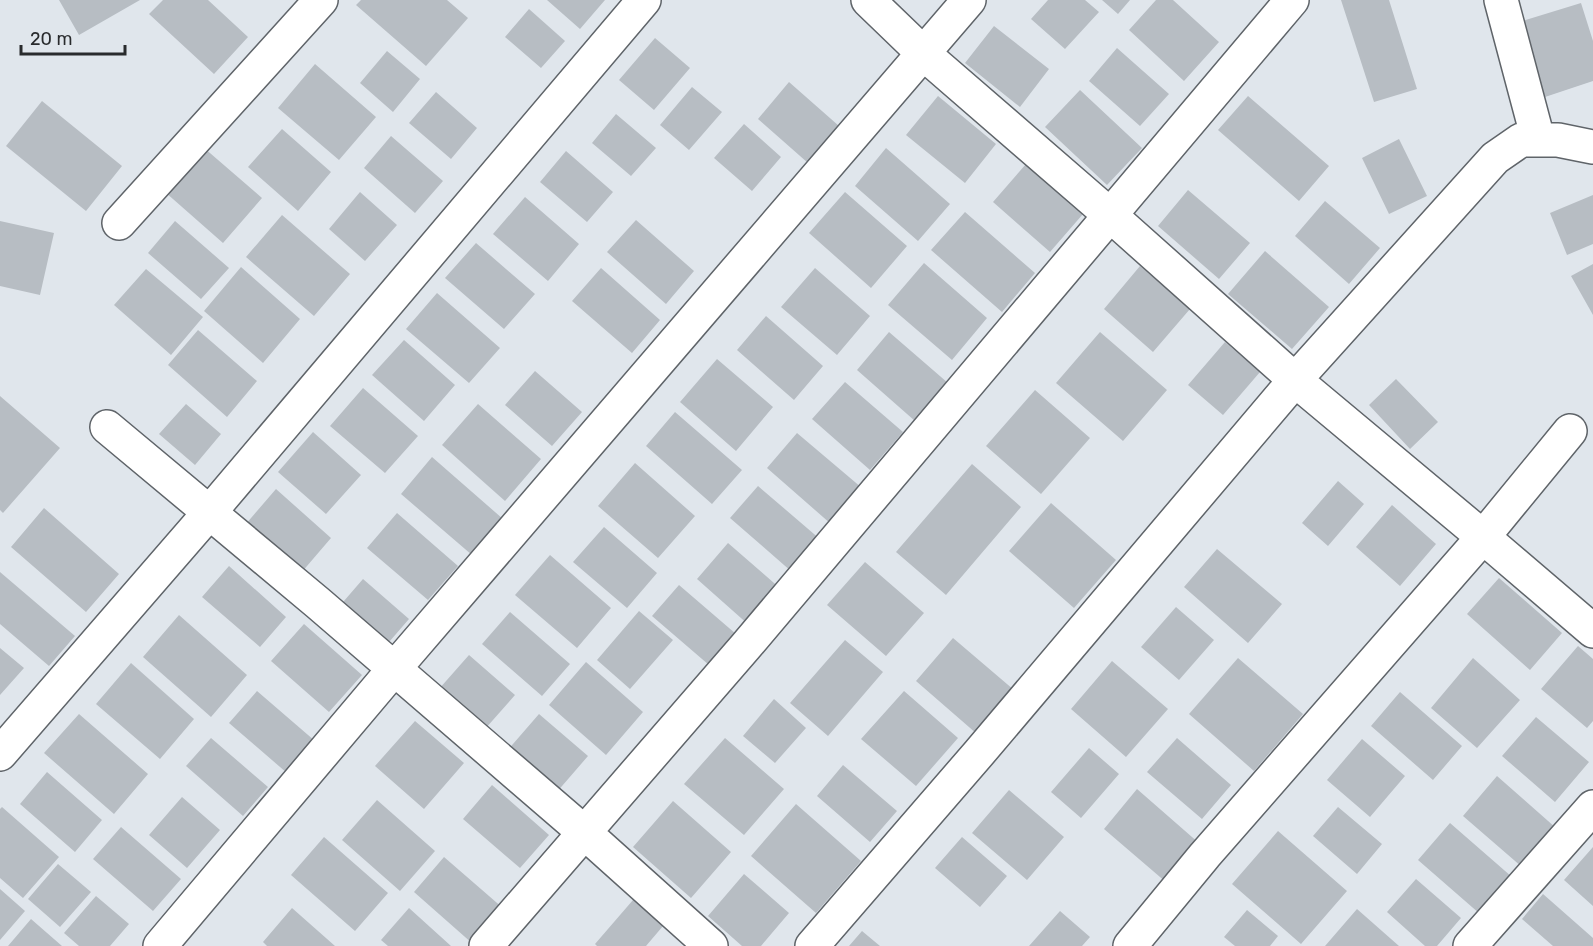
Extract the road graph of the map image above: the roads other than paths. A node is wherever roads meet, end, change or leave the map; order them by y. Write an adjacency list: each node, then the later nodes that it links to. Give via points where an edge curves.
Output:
1 (321, 0): 11 (street)
2 (644, 0): 15 (street)
3 (868, 0): 7 (street)
4 (969, 0): 7 (street)
5 (1292, 0): 10 (street)
6 (1502, 0): 8 (street)
7 (924, 54): 10 (street); 18 (street)
8 (1538, 139): 9 (street); 12 (street, via 1521,140 1495,158)
9 (1593, 147)
10 (1110, 215): 12 (street); 21 (street)
11 (119, 223)
12 (1295, 380): 16 (street); 26 (street)
13 (107, 427): 15 (street)
14 (1570, 431): 16 (street)
15 (209, 513): 18 (street); 19 (street)
16 (1483, 537): 17 (street); 27 (street)
17 (1593, 631)
18 (394, 669): 21 (street); 23 (street)
19 (0, 754)
20 (1593, 807): 22 (street)
21 (585, 833): 24 (street); 25 (street)
22 (1478, 943)
23 (160, 946)
24 (486, 946)
25 (711, 946)
26 (812, 946)
27 (1130, 946)

